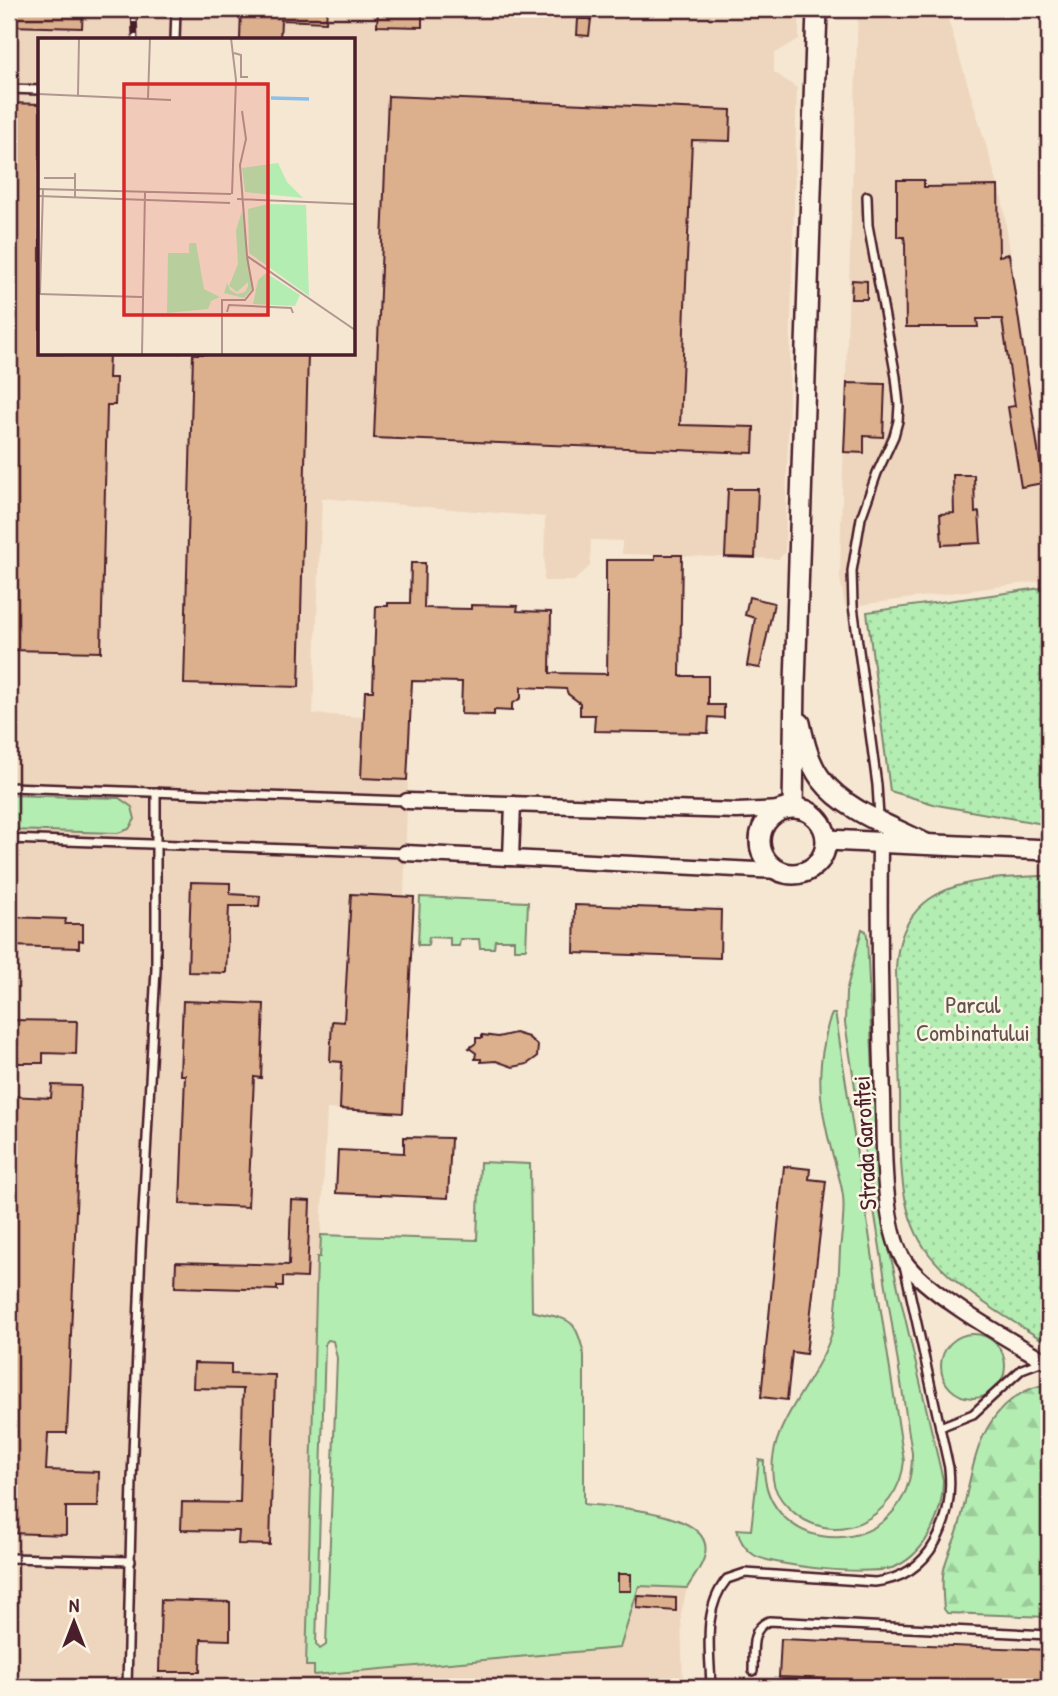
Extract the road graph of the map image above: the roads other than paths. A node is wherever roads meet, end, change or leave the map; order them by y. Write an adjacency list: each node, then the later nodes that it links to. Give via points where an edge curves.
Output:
1 (176, 9): 3 (lane)
2 (817, 9): 7 (street)
3 (175, 38)
4 (9, 89): 5 (lane)
5 (38, 90)
6 (867, 196): 13 (lane, via 867,225 899,405 894,436 861,518 852,571)
7 (795, 684): 12 (street); 13 (street, via 804,740 820,778 833,792)
8 (9, 787): 9 (lane)
9 (156, 792): 10 (lane); 17 (lane)
10 (407, 801): 11 (street)
11 (513, 804): 12 (street, via 737,811); 21 (street)
12 (788, 808): 15 (street, via 812,813 820,820); 22 (street, via 766,820 760,839 764,858)
13 (879, 820): 16 (lane); 18 (street)
14 (9, 839): 17 (lane)
15 (827, 840): 16 (street); 22 (street, via 815,866 797,874)
16 (880, 842): 18 (street); 23 (street, Strada Garofiței, via 885,1172 891,1219)
17 (155, 844): 20 (lane); 27 (lane, via 156,970)
18 (926, 844): 19 (street)
19 (1049, 850)
20 (405, 853): 21 (street)
21 (511, 858): 22 (street)
22 (779, 871)
23 (903, 1258): 24 (street, Strada Garofiței, via 942,1295); 25 (lane)
24 (1047, 1362): 25 (lane, via 1022,1369 973,1414)
25 (940, 1427): 31 (lane, via 949,1468 949,1496 941,1529 928,1554 910,1572 875,1582 745,1573 727,1579 715,1601 709,1629)
26 (9, 1558): 27 (lane)
27 (131, 1561): 30 (lane)
28 (1049, 1635): 29 (lane, via 769,1621 754,1633)
29 (753, 1671)
30 (127, 1687)
31 (710, 1687)

